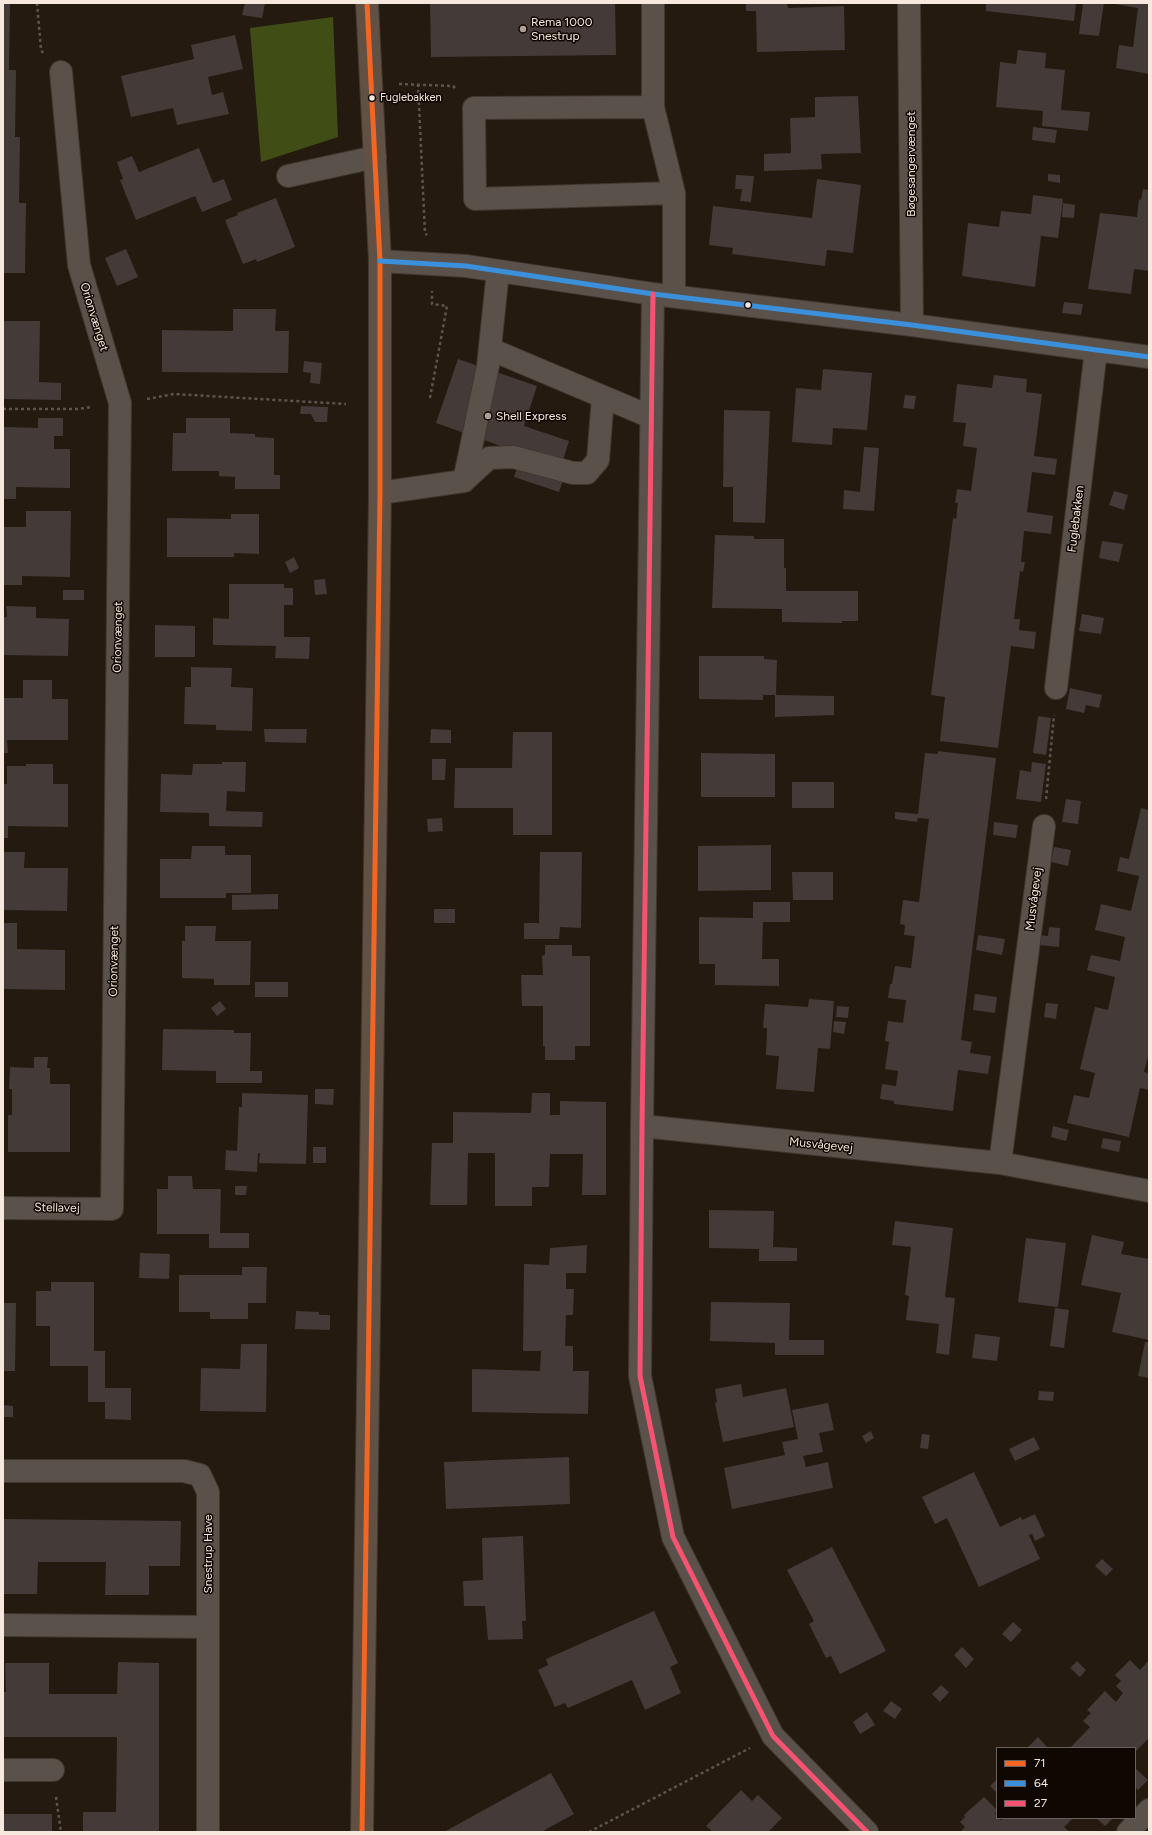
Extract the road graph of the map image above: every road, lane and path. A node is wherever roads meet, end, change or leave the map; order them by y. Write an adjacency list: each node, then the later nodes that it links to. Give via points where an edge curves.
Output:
1 (37, 3): 5 (path, via 41,50)
2 (367, 3): 6 (main road)
3 (653, 3): 8 (street)
4 (909, 3): 18 (street, Bøgesangervænget)
5 (61, 72): 24 (street, Orionvænget, via 78,265)
6 (371, 83): 7 (path); 10 (main road)
7 (418, 84): 9 (path, via 453,86); 14 (path, via 425,233 434,241)
8 (653, 107): 9 (street); 12 (street)
9 (474, 108): 12 (street, via 474,199)
10 (374, 157): 11 (street); 13 (main road)
11 (288, 176)
12 (674, 193): 17 (street)
13 (380, 262): 14 (street); 29 (main road)
14 (433, 264): 15 (street); 23 (path, via 432,304 447,306)
15 (498, 271): 16 (street); 19 (street)
16 (653, 294): 17 (street); 27 (street)
17 (674, 296): 18 (street)
18 (912, 325): 20 (street)
19 (490, 349): 22 (street); 28 (street)
20 (1096, 350): 21 (street); 30 (street, Fuglebakken)
21 (1149, 357)
22 (603, 397): 27 (street); 28 (street, via 598,460 587,473 569,472 513,457 489,458)
23 (430, 398)
24 (120, 403): 25 (path, via 174,394); 26 (path, via 78,409); 36 (street, Orionvænget)
25 (346, 404)
26 (3, 409)
27 (651, 417): 32 (street)
28 (464, 481): 29 (street)
29 (380, 493): 46 (main road)
30 (1056, 688): 31 (path)
31 (1044, 826): 33 (street, Musvågevej)
32 (642, 1126): 33 (street, Musvågevej); 40 (street, via 640,1376 673,1537)
33 (1000, 1163): 34 (street, Musvågevej)
34 (1149, 1191)
35 (3, 1208): 36 (street, Stellavej)
36 (112, 1209)
37 (3, 1471): 39 (street, Snestrup Have, via 184,1471 200,1475 208,1492)
38 (3, 1625): 39 (street)
39 (208, 1626): 45 (street, Snestrup Have)
40 (773, 1736): 47 (path); 48 (street)
41 (3, 1770): 42 (street)
42 (52, 1770): 44 (path)
43 (1149, 1810): 49 (street)
44 (61, 1832)
45 (208, 1832)
46 (362, 1832)
47 (589, 1832)
48 (867, 1832)
49 (1128, 1832)

